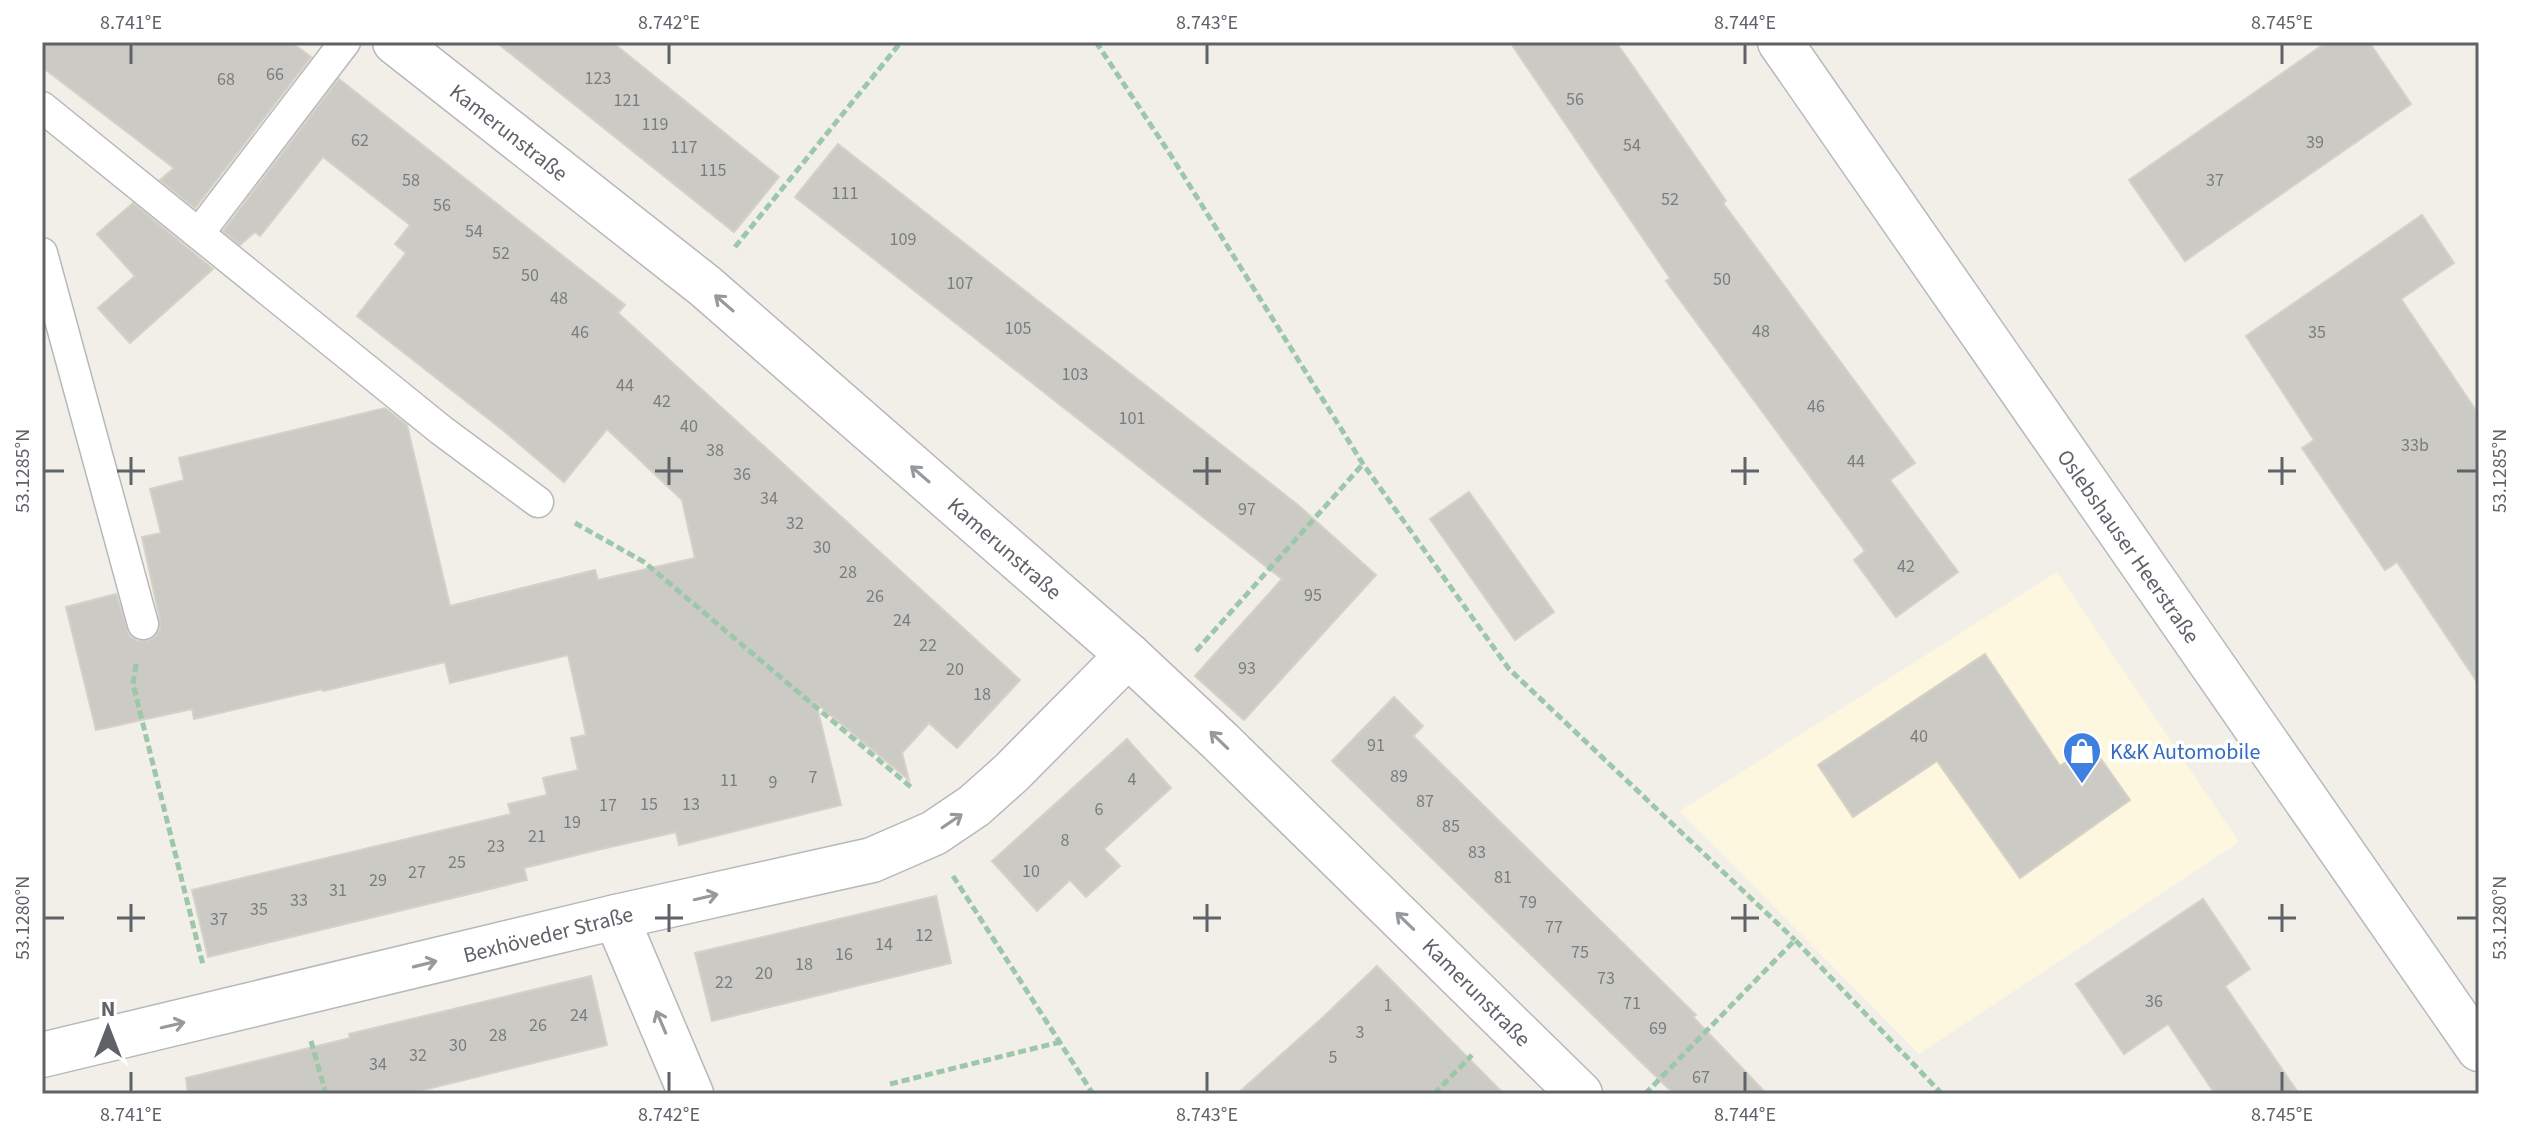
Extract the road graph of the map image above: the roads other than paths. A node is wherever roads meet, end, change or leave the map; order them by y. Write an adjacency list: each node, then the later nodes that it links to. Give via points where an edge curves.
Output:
1 (345, 42): 5 (lane)
2 (395, 42): 9 (street, Kamerunstraße, one-way to 2, via 705,286)
3 (1780, 42): 11 (street, Oslebshauser Heerstraße)
4 (42, 107): 5 (lane)
5 (199, 233): 7 (lane)
6 (42, 253): 8 (lane)
7 (538, 502)
8 (143, 624)
9 (1128, 655): 10 (street, Bexhöveder Straße, one-way to 9, via 872,860 934,833 1011,773); 14 (street, Kamerunstraße, one-way to 9)
10 (616, 917): 12 (street, Bexhöveder Straße, one-way to 10); 13 (street, one-way to 10)
11 (2479, 1049)
12 (42, 1055)
13 (691, 1094)
14 (1580, 1094)

